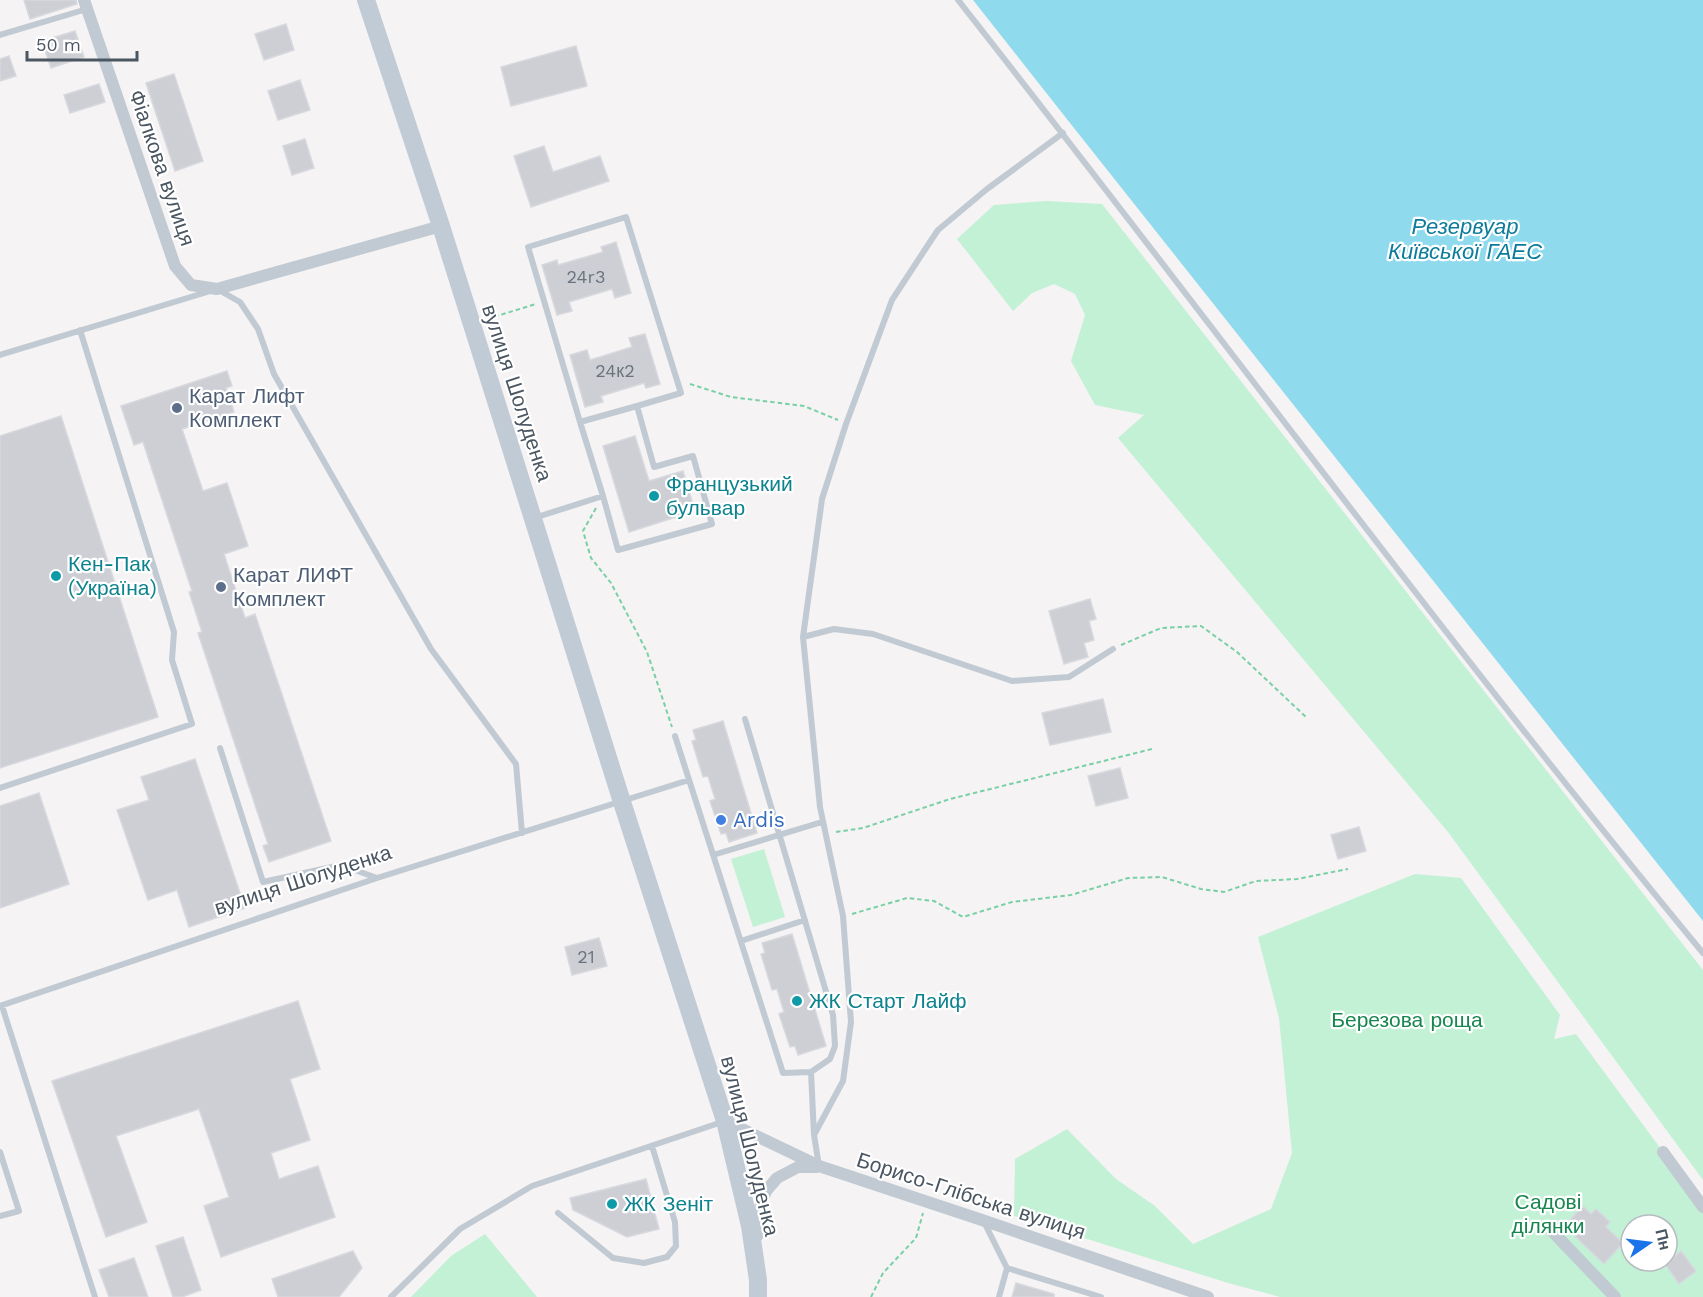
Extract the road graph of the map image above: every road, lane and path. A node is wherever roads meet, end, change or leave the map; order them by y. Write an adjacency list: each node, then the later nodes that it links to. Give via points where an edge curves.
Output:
1 (366, 0): 6 (main road, вулиця Шолуденка)
2 (958, 0): 5 (lane)
3 (86, 4): 4 (lane); 7 (street, Фіалкова вулиця, via 175,266 190,285)
4 (0, 35)
5 (1063, 133): 15 (lane, via 938,230 892,300); 38 (lane, via 1590,817)
6 (441, 226): 7 (street); 9 (main road, вулиця Шолуденка)
7 (217, 290): 10 (lane); 29 (lane, via 240,302 258,329 274,374 431,649 516,764)
8 (544, 301): 9 (path); 12 (lane, via 528,247 626,217); 14 (lane)
9 (472, 324): 17 (main road, вулиця Шолуденка)
10 (80, 330): 11 (lane); 26 (lane, via 174,632 172,660 192,724)
11 (0, 355)
12 (677, 380): 13 (lane, via 681,393); 15 (path, via 730,397 804,406)
13 (637, 406): 14 (lane); 16 (lane, via 654,467 693,456 711,524 618,550)
14 (580, 422): 16 (lane)
15 (846, 424): 18 (lane, via 822,499)
16 (603, 496): 17 (lane); 22 (path, via 583,531 591,558 611,583 648,652)
17 (534, 519): 27 (main road, вулиця Шолуденка)
18 (803, 637): 19 (lane, via 834,629 873,634 1012,681 1069,677); 28 (lane)
19 (1113, 649): 20 (path, via 1161,628 1201,627 1236,652)
20 (1307, 718)
21 (745, 719): 30 (lane)
22 (675, 736): 25 (lane)
23 (220, 748): 34 (lane, via 263,882 341,865)
24 (1152, 749): 31 (path, via 950,800 863,828)
25 (689, 780): 27 (lane); 32 (lane)
26 (0, 788)
27 (622, 802): 29 (lane, вулиця Шолуденка); 41 (main road, вулиця Шолуденка)
28 (822, 822): 30 (lane); 31 (lane)
29 (522, 833): 34 (lane, вулиця Шолуденка)
30 (779, 834): 32 (lane); 36 (lane)
31 (825, 834): 35 (lane)
32 (713, 855): 37 (lane)
33 (1348, 868): 35 (path, via 1297,879 1256,881 1224,892 1162,877 1128,878 1071,895 1012,902 963,917 934,901 907,898)
34 (377, 879): 39 (lane, вулиця Шолуденка)
35 (843, 916): 42 (lane, via 851,1022 843,1081)
36 (805, 920): 37 (lane); 40 (lane, via 833,1015 835,1046 830,1059)
37 (741, 941): 40 (lane, via 783,1074)
38 (1703, 953)
39 (1, 1006): 55 (lane)
40 (812, 1071): 42 (lane)
41 (725, 1121): 43 (lane); 46 (street, Борисо-Глібська вулиця); 54 (main road, вулиця Шолуденка, via 750,1226)
42 (814, 1135): 46 (lane)
43 (652, 1146): 49 (lane, via 675,1222 676,1246 667,1257 644,1263 613,1258); 56 (lane, via 532,1186 460,1229)
44 (0, 1152): 50 (lane, via 19,1210)
45 (1663, 1152): 48 (street)
46 (819, 1167): 47 (street, Борисо-Глібська вулиця); 54 (street, via 798,1167 777,1178 766,1191 758,1213)
47 (926, 1202): 51 (street, Борисо-Глібська вулиця); 57 (path, via 916,1238 883,1273)
48 (1703, 1208)
49 (558, 1213)
50 (0, 1216)
51 (982, 1220): 53 (lane); 60 (street, Борисо-Глібська вулиця)
52 (1551, 1230): 61 (street)
53 (1007, 1268): 58 (lane); 59 (lane)
54 (758, 1288)
55 (95, 1297)
56 (391, 1297)
57 (871, 1297)
58 (999, 1297)
59 (1101, 1297)
60 (1208, 1297)
61 (1615, 1297)

